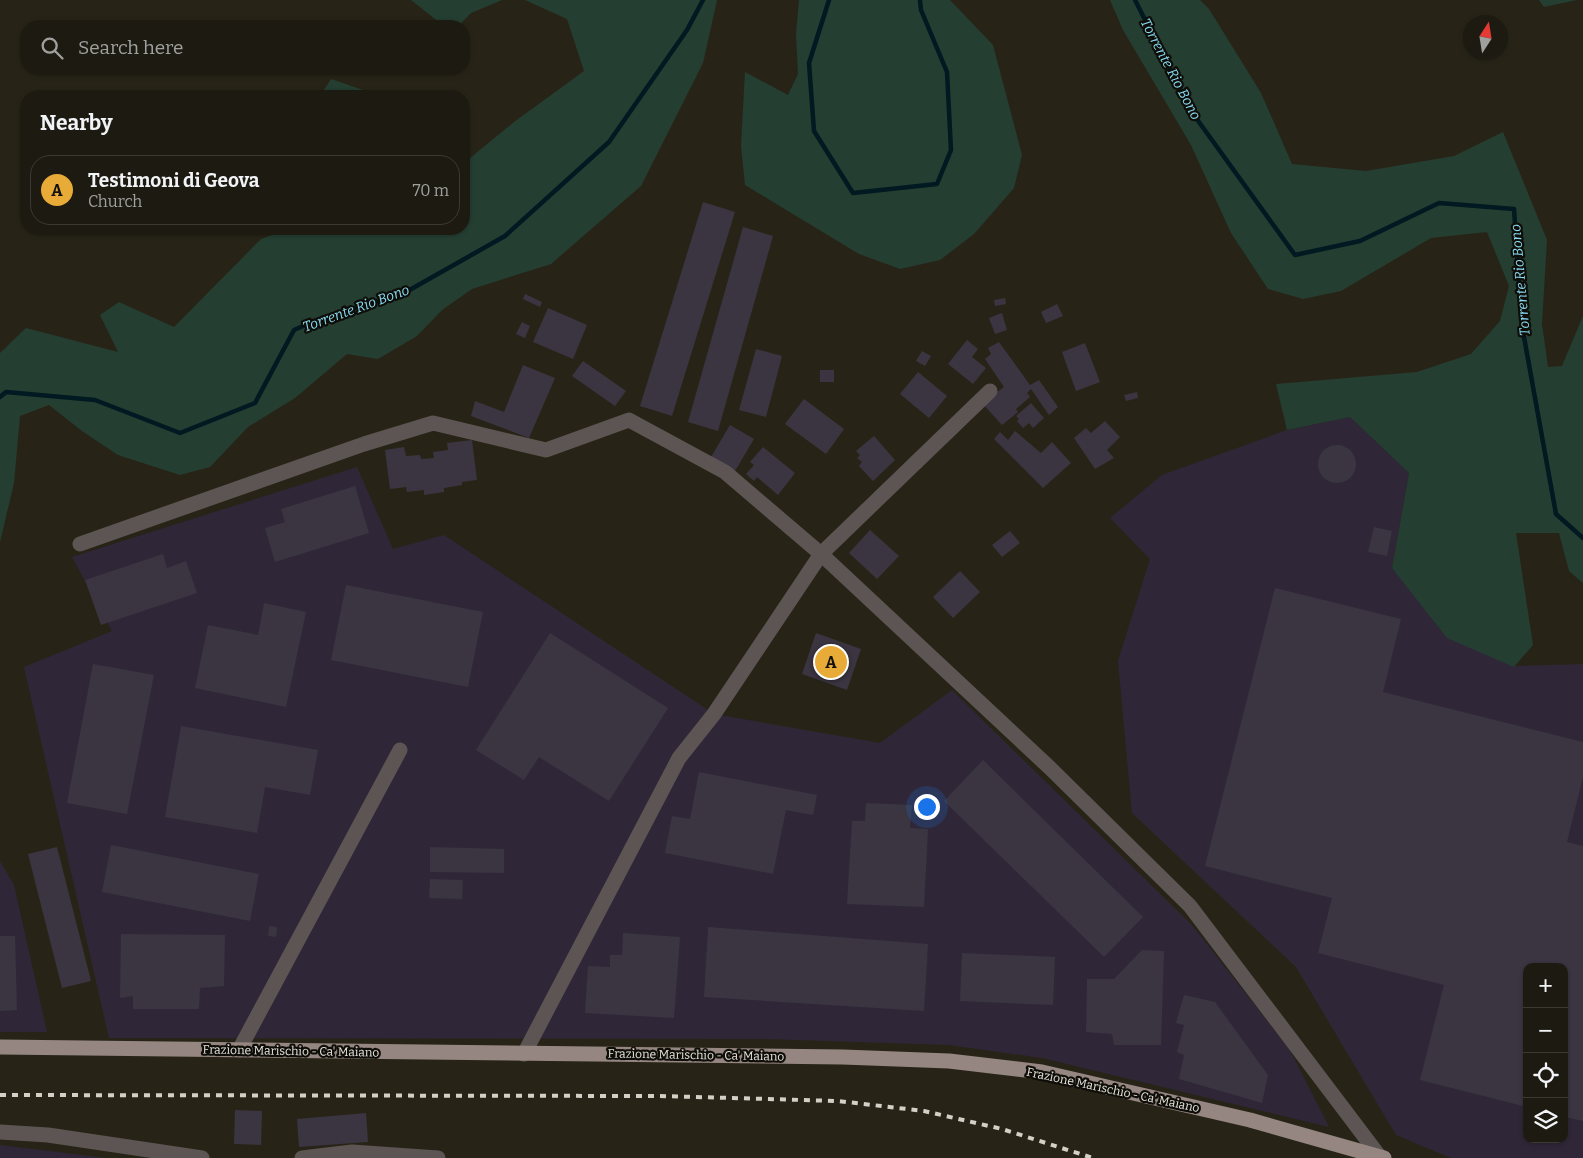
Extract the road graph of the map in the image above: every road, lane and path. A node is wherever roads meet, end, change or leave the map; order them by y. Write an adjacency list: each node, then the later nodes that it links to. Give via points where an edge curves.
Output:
1 (990, 391): 3 (street)
2 (80, 544): 3 (street, via 364,444 433,424 546,450 629,420 725,472)
3 (821, 554): 7 (street, via 714,714 679,758); 12 (street, via 1050,768 1190,906)
4 (400, 750): 6 (street)
5 (0, 1047): 6 (main road, Frazione Marischio - Ca' Maiano)
6 (238, 1050): 7 (main road, Frazione Marischio - Ca' Maiano)
7 (524, 1054): 12 (main road, Frazione Marischio - Ca' Maiano, via 843,1057 967,1063 1042,1072 1250,1120)
8 (0, 1132): 9 (street)
9 (202, 1158)
10 (302, 1158): 11 (street, via 352,1152)
11 (438, 1158)
12 (1382, 1158)

